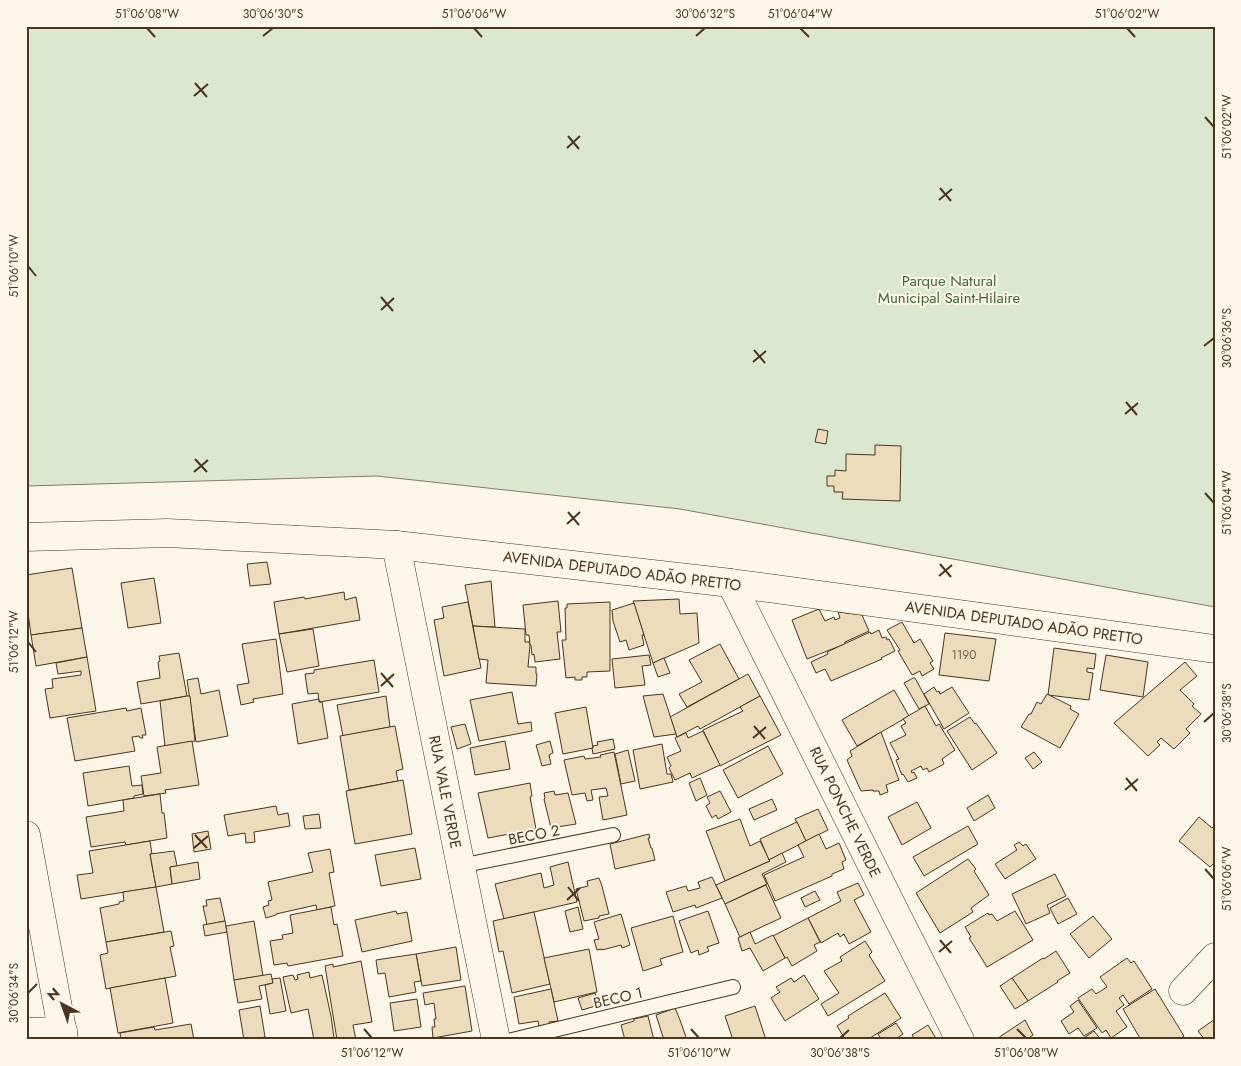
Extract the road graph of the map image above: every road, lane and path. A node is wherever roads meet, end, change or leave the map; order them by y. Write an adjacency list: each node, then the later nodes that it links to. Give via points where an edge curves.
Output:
1 (26, 537): 2 (street, AVENIDA DEPUTADO ADÃO PRETTO, via 168,533)
2 (396, 545): 3 (street, AVENIDA DEPUTADO ADÃO PRETTO); 7 (street, RUA VALE VERDE)
3 (731, 583): 4 (street, AVENIDA DEPUTADO ADÃO PRETTO); 15 (street, RUA PONCHE VERDE)
4 (1215, 649)
5 (26, 835): 12 (street)
6 (613, 836): 7 (lane, BECO 2)
7 (460, 866): 13 (street, RUA VALE VERDE)
8 (1215, 957): 10 (street)
9 (733, 987): 14 (lane, BECO 1)
10 (1183, 991)
11 (26, 1032): 12 (street)
12 (63, 1035)
13 (496, 1040)
14 (512, 1040)
15 (960, 1040)

